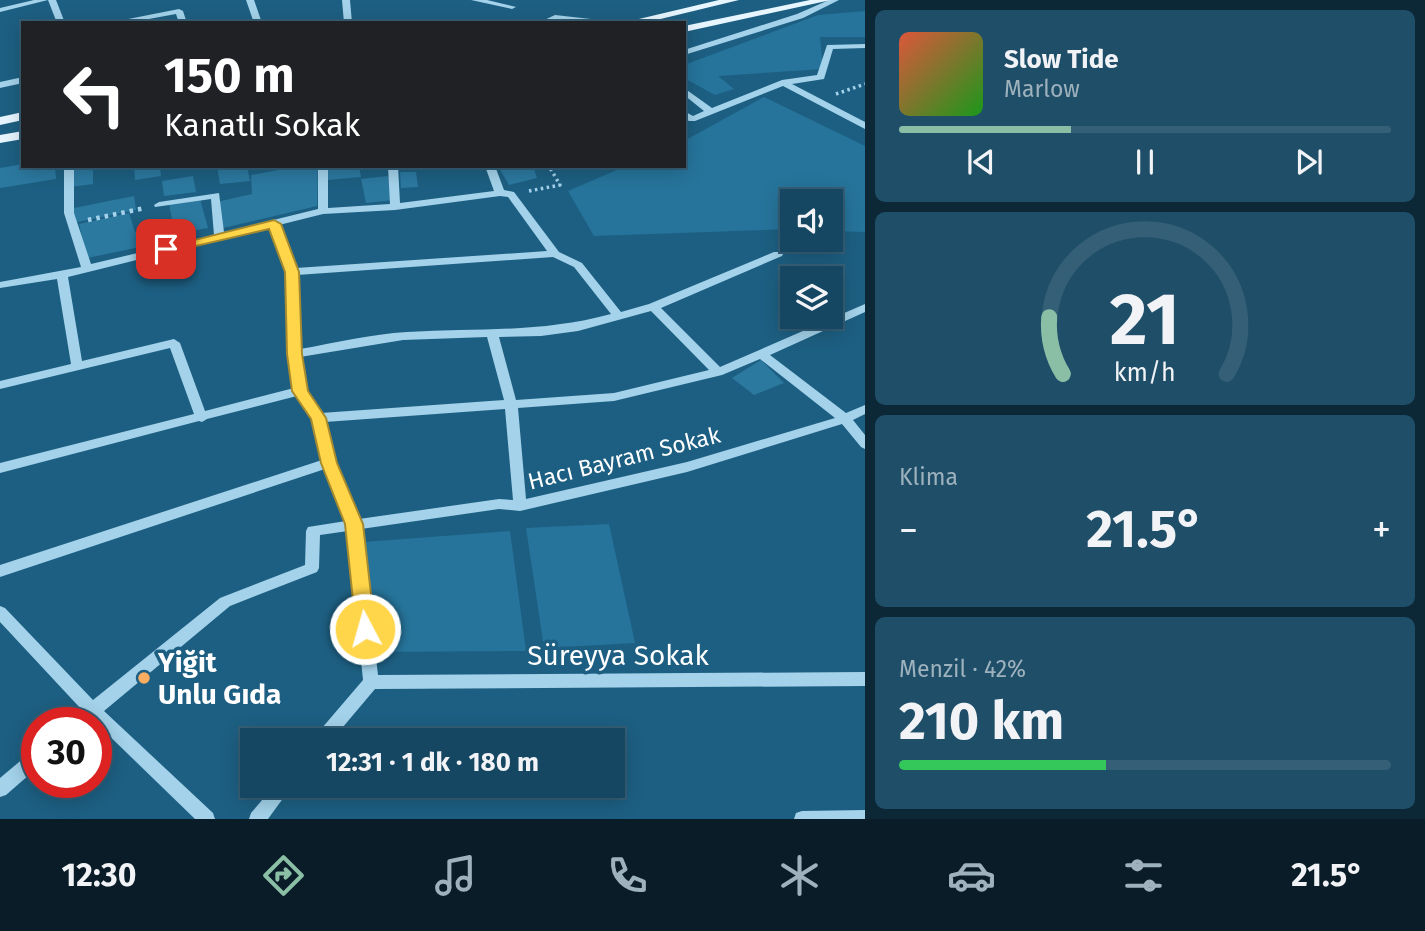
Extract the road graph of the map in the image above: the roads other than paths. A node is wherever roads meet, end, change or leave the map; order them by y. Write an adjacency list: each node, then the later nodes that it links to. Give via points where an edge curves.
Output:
1 (44, 0): 10 (street)
2 (52, 0): 11 (street)
3 (250, 0): 14 (street)
4 (346, 0): 15 (street)
5 (475, 0): 9 (street)
6 (734, 0): 18 (main road)
7 (826, 0): 19 (main road)
8 (835, 0): 21 (street, via 800,16)
9 (512, 7)
10 (0, 10)
11 (60, 21)
12 (122, 21): 13 (street, via 179,10)
13 (182, 21)
14 (257, 21)
15 (348, 21)
16 (546, 21): 17 (street, via 555,17)
17 (591, 21)
18 (636, 21)
19 (686, 29)
20 (865, 46): 23 (street, via 830,47 821,77)
21 (686, 51)
22 (21, 80): 24 (street)
23 (785, 82): 26 (street); 30 (street)
24 (0, 85)
25 (686, 93): 26 (street)
26 (711, 112): 27 (street, via 692,119)
27 (686, 115)
28 (21, 116): 29 (main road)
29 (0, 121)
30 (865, 126)
31 (21, 135): 32 (main road)
32 (0, 139)
33 (69, 168): 45 (street, via 69,212)
34 (323, 168): 40 (street)
35 (393, 168): 39 (street)
36 (491, 168): 37 (street)
37 (505, 193): 39 (street); 43 (street)
38 (159, 205): 42 (street, via 216,195)
39 (395, 207): 40 (street)
40 (323, 211): 41 (street)
41 (274, 224): 42 (street); 46 (street)
42 (219, 235): 45 (street)
43 (555, 254): 46 (street); 51 (street, via 578,265)
44 (778, 254): 49 (street)
45 (87, 268): 47 (street)
46 (292, 272): 53 (street)
47 (62, 275): 48 (street); 55 (street)
48 (0, 285)
49 (653, 307): 51 (street); 56 (street)
50 (865, 308): 54 (street)
51 (619, 317): 52 (street, via 541,332)
52 (492, 334): 53 (street, via 402,336); 59 (street)
53 (294, 354): 58 (street)
54 (761, 354): 56 (street); 63 (street)
55 (77, 367): 57 (street); 61 (street, via 174,343)
56 (718, 372): 59 (street, via 614,397)
57 (0, 385)
58 (300, 391): 61 (street); 62 (street)
59 (511, 403): 62 (street); 67 (street)
60 (865, 409): 63 (street, Hacı Bayram Sokak)
61 (202, 418): 66 (street)
62 (318, 418): 65 (street)
63 (845, 419): 64 (street); 67 (street, Hacı Bayram Sokak, via 687,467)
64 (865, 444)
65 (329, 463): 68 (street); 69 (street)
66 (0, 468)
67 (520, 506): 68 (street, Hacı Bayram Sokak, via 499,504)
68 (354, 524): 72 (street); 74 (street, Hacı Bayram Sokak, via 313,531 312,568 225,602)
69 (0, 571)
70 (0, 612): 73 (street)
71 (865, 679): 72 (street, Süreyya Sokak)
72 (371, 682): 75 (street)
73 (89, 707)
74 (96, 707)
75 (332, 728)
76 (112, 729): 81 (street)
77 (21, 771): 78 (street)
78 (0, 789)
79 (274, 798): 82 (street)
80 (856, 818): 83 (street)
81 (207, 819)
82 (257, 819)
83 (802, 819)

